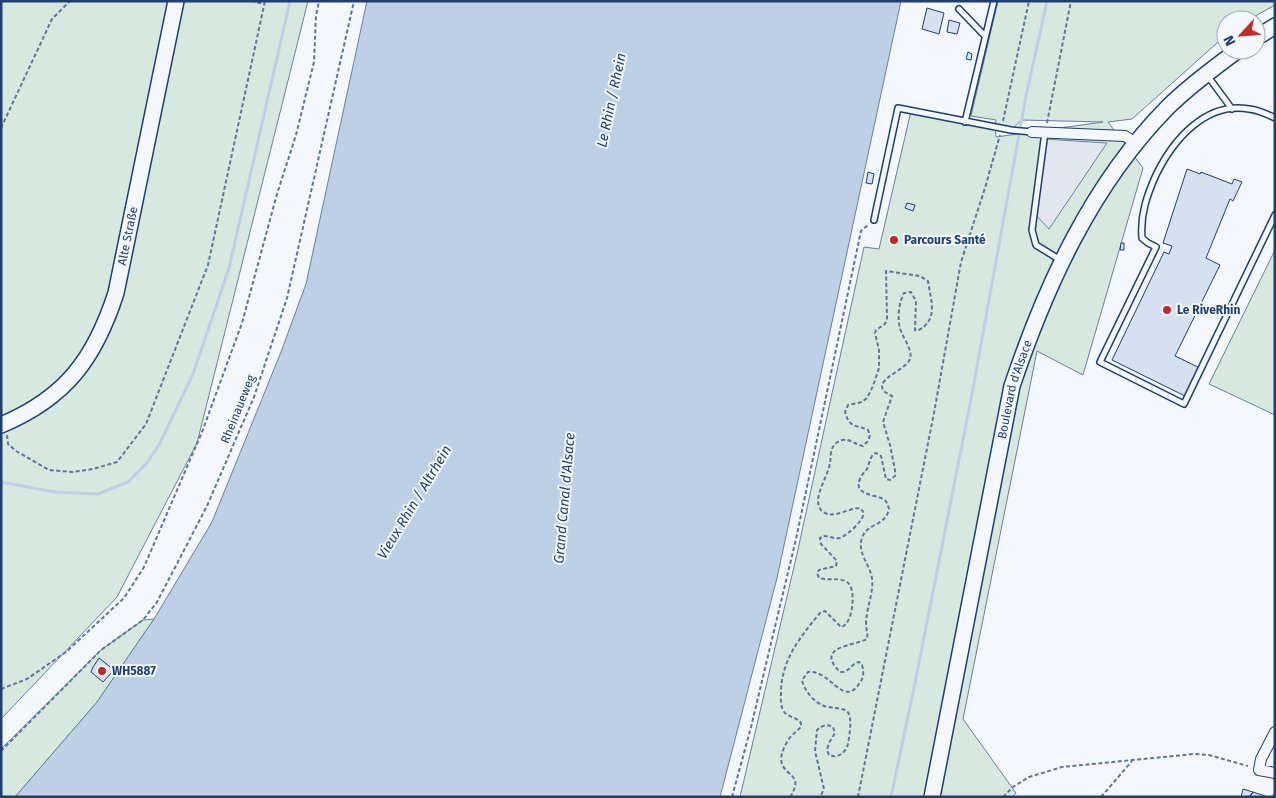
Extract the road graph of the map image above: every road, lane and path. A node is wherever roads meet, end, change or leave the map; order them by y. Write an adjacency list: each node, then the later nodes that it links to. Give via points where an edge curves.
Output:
1 (70, 1): 17 (path, via 52,19)
2 (176, 1): 25 (street, Alte Straße, via 116,293 106,322 80,368 63,387 22,416)
3 (251, 1): 9 (path)
4 (319, 1): 26 (path, via 314,62 242,323 202,432 144,567 124,598 66,652 43,670)
5 (354, 1): 28 (path, Rheinaueweg, via 287,298 254,397 207,506 157,602 143,620 101,650)
6 (994, 1): 11 (lane)
7 (1029, 1): 18 (path)
8 (1071, 1): 20 (path)
9 (265, 3): 25 (path, via 208,265 146,424 117,462 93,470 72,472 49,470 16,451 8,444)
10 (959, 9): 11 (lane)
11 (985, 36): 16 (lane)
12 (1225, 60): 13 (street, Boulevard d'Alsace)
13 (1206, 74): 14 (lane); 21 (street, Boulevard d'Alsace, via 1168,106)
14 (1232, 109): 15 (lane, via 1248,109); 22 (lane, via 1215,113 1189,128 1163,160 1142,216 1142,238 1156,247 1100,362 1184,404)
15 (1275, 118)
16 (965, 122): 18 (lane); 23 (lane, via 898,108)
17 (1, 128)
18 (1002, 129): 19 (lane); 36 (path, via 961,262)
19 (1032, 132): 20 (street)
20 (1045, 132): 21 (street, via 1072,137 1125,136); 24 (lane, via 1032,230 1036,245)
21 (1136, 143): 24 (street, Boulevard d'Alsace, via 1100,193)
22 (1275, 215)
23 (874, 220): 33 (path, via 861,231 796,539)
24 (1062, 261): 37 (street, Boulevard d'Alsace, via 1027,341 1012,386)
25 (3, 424)
26 (1, 689)
27 (1275, 732): 30 (street, via 1260,758)
28 (1, 750)
29 (1133, 760): 30 (path, via 1209,755); 38 (path, via 1043,772 1013,787); 39 (path)
30 (1259, 770): 31 (street)
31 (1275, 773)
32 (1275, 793): 40 (path)
33 (732, 797)
34 (790, 797): 35 (path, via 796,781 785,771 781,758 788,740 801,723 785,714 782,708 784,672 796,643 820,613 829,613 841,627 848,623 853,596 851,586 841,579 819,578 819,570 836,566 837,562 821,544 820,538 843,537 864,516 860,508 835,514 823,513 818,500 831,462 832,448 843,439 864,446 870,435 868,430 847,421 845,412 848,405 867,398 879,368 875,332 885,324 886,271 920,276 928,282 930,320 923,328 915,330 916,301 910,292 904,293 899,321 910,359 882,384 885,393 892,396 883,422 895,476 886,479 881,456 876,453 858,485 866,494 882,499 889,509 884,520 864,532 861,539 872,578 868,635 863,641 841,646 832,660 840,672 859,662 863,676 849,692 814,672 808,672 802,680 806,691 816,700 825,707 841,708 848,712 850,718 846,749 839,756 829,755 827,750 835,733 833,728 828,725 817,730 815,751 824,788)
35 (820, 797)
36 (858, 797)
37 (932, 797)
38 (1003, 797)
39 (1102, 797)
40 (1273, 797)

